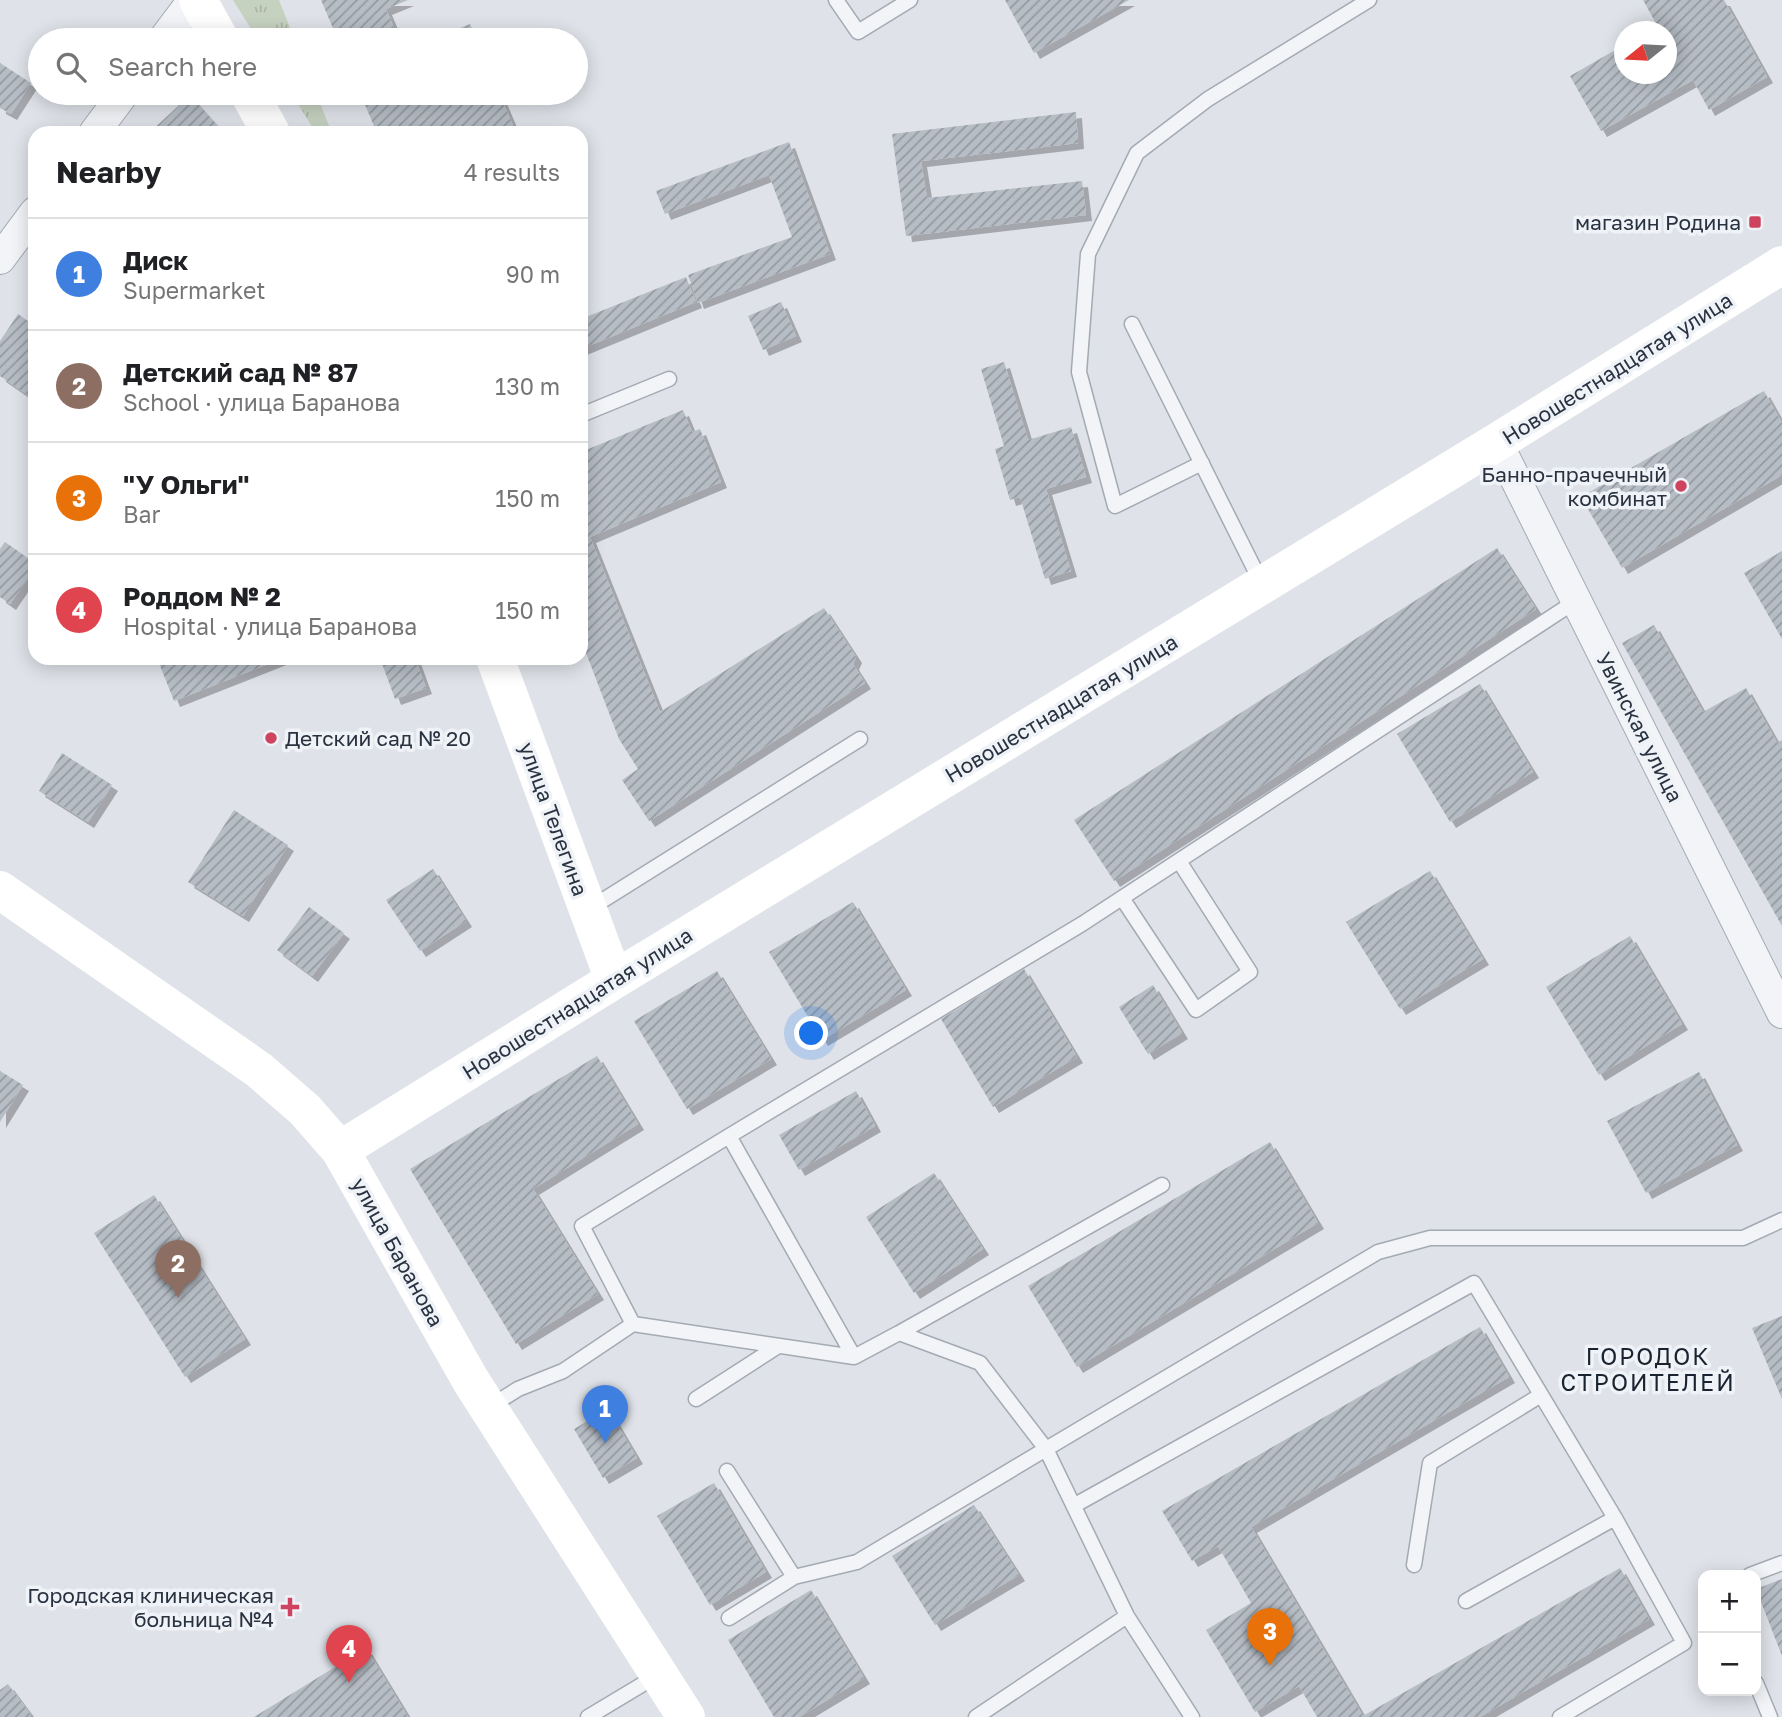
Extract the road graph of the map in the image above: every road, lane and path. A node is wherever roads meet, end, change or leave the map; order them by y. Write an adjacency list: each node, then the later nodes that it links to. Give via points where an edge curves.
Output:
1 (196, 0): 5 (street); 6 (street)
2 (836, 0): 3 (lane, via 858,32)
3 (910, 0)
4 (1369, 0): 18 (lane, via 1208,99 1137,153 1088,254 1079,372 1115,506)
5 (173, 28)
6 (213, 28)
7 (115, 105): 9 (street)
8 (256, 105): 10 (street)
9 (99, 126)
10 (267, 126)
11 (28, 222): 12 (street)
12 (0, 260)
13 (1782, 265): 17 (street, Новошестнадцатая улица)
14 (1132, 324): 18 (lane)
15 (668, 379): 16 (lane)
16 (588, 412)
17 (1497, 442): 19 (street, Новошестнадцатая улица); 20 (street, Увинская улица)
18 (1202, 463): 19 (lane)
19 (1263, 585): 27 (street, Новошестнадцатая улица)
20 (1576, 601): 23 (lane); 28 (street, Увинская улица)
21 (498, 665): 26 (street, улица Телегина)
22 (860, 739): 26 (lane)
23 (1178, 861): 25 (lane); 25 (lane, via 1250,972 1196,1010)
24 (0, 890): 30 (street, улица Баранова, via 259,1070)
25 (1122, 898): 29 (lane)
26 (588, 909): 27 (street, улица Телегина)
27 (614, 980): 30 (street, Новошестнадцатая улица)
28 (1782, 1013)
29 (729, 1136): 33 (lane, via 582,1226); 36 (lane)
30 (340, 1150): 39 (street, улица Баранова)
31 (1162, 1185): 34 (lane)
32 (1782, 1220): 40 (lane, via 1743,1238 1430,1238 1378,1252)
33 (633, 1324): 35 (lane); 39 (lane, via 564,1371)
34 (899, 1333): 36 (lane); 40 (lane, via 980,1363)
35 (778, 1346): 36 (lane); 38 (lane)
36 (854, 1357)
37 (1541, 1395): 42 (lane, via 1474,1283); 43 (lane); 45 (lane, via 1430,1464)
38 (696, 1399)
39 (487, 1408): 51 (street, улица Баранова)
40 (1046, 1449): 42 (lane); 47 (lane, via 857,1562)
41 (727, 1471): 47 (lane)
42 (1075, 1504): 49 (lane)
43 (1615, 1518): 48 (lane); 57 (lane, via 1684,1643)
44 (1782, 1563): 46 (lane)
45 (1414, 1564)
46 (1761, 1571)
47 (794, 1577): 50 (lane)
48 (1466, 1601)
49 (1127, 1616): 55 (lane); 56 (lane)
50 (729, 1618)
51 (659, 1675): 53 (lane); 54 (street, улица Баранова)
52 (1761, 1696): 58 (lane)
53 (588, 1717)
54 (686, 1717)
55 (975, 1717)
56 (1192, 1717)
57 (1560, 1717)
58 (1770, 1717)

